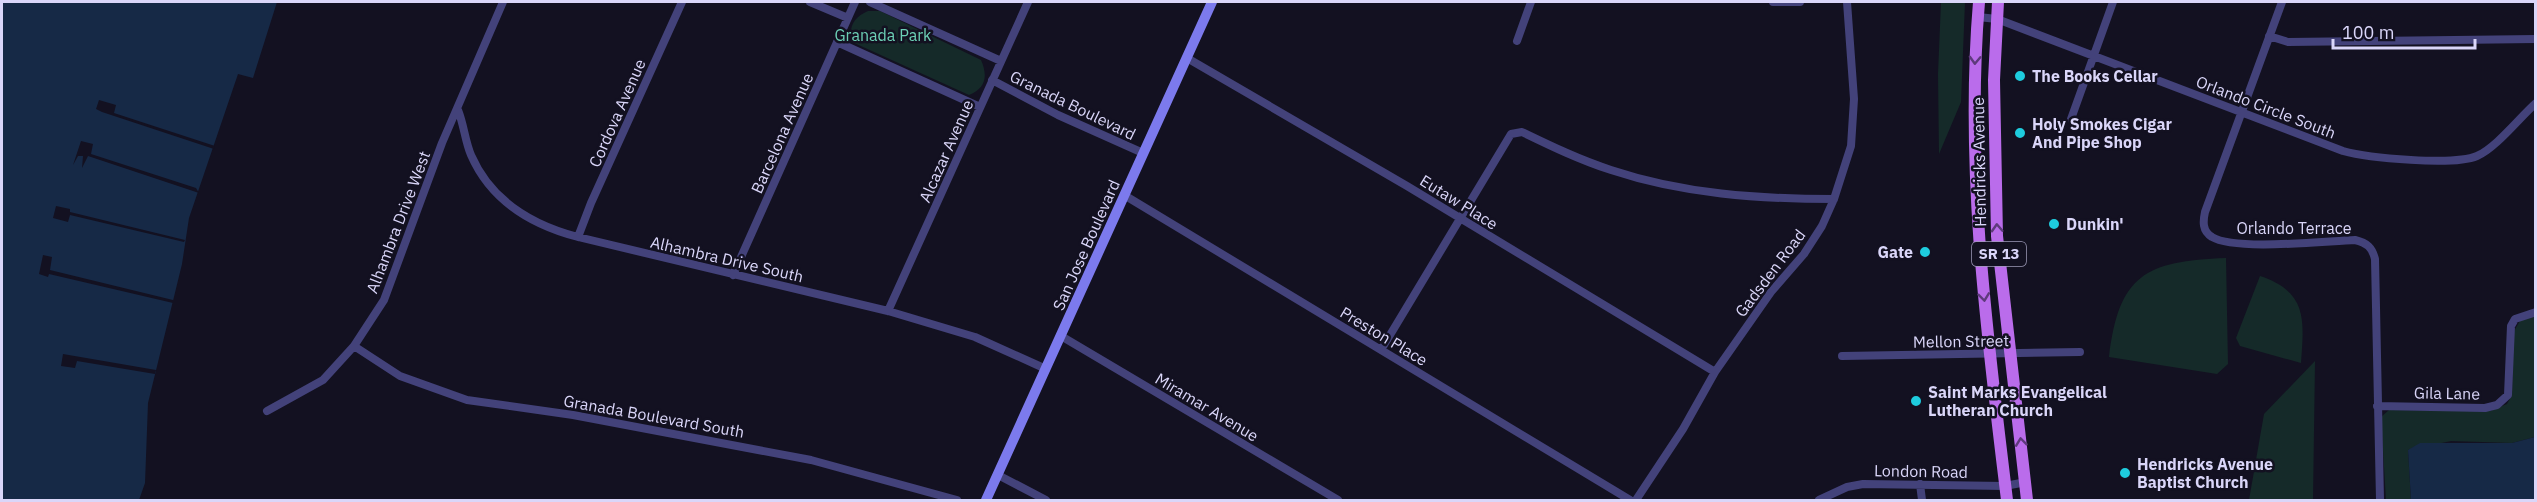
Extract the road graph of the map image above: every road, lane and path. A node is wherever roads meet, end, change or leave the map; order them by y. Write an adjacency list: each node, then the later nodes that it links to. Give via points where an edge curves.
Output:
1 (503, 2): 29 (street, Alhambra Drive West)
2 (682, 2): 36 (street, Cordova Avenue)
3 (810, 2): 17 (street)
4 (855, 2): 17 (street, Barcelona Avenue)
5 (870, 2): 25 (street, Granada Boulevard)
6 (1028, 2): 25 (street, Alcazar Avenue)
7 (1212, 2): 24 (street, San Jose Boulevard)
8 (1531, 2): 21 (street)
9 (1773, 2): 10 (street)
10 (1800, 2)
11 (1847, 2): 34 (street, Gadsden Road, via 1854,99 1851,146)
12 (1979, 2): 16 (main road, Hendricks Avenue / SR 13)
13 (1998, 2): 18 (main road, Hendricks Avenue / SR 13)
14 (2113, 2): 23 (street)
15 (2282, 2): 19 (street)
16 (1978, 17): 18 (street, Orlando Circle South); 37 (main road, Hendricks Avenue / SR 13, one-way to 37, via 1975,141)
17 (848, 18): 22 (street, Barcelona Avenue)
18 (1997, 19): 23 (street, Orlando Circle South); 38 (main road, Hendricks Avenue / SR 13, one-way to 18, via 1994,123)
19 (2269, 36): 20 (street, via 2288,42); 30 (street)
20 (2535, 39)
21 (1517, 41)
22 (837, 42): 28 (street); 39 (street, Barcelona Avenue)
23 (2092, 55): 30 (street, Orlando Circle South); 31 (street)
24 (1187, 58): 32 (street, San Jose Boulevard); 35 (street, Eutaw Place)
25 (1001, 61): 26 (street, Alcazar Avenue)
26 (992, 80): 28 (street, Alcazar Avenue); 32 (street, Granada Boulevard)
27 (2535, 103): 30 (street, Orlando Circle South, via 2487,150 2462,159 2352,154)
28 (980, 107): 40 (street, Alcazar Avenue)
29 (458, 110): 36 (street, Alhambra Drive South, via 471,156 493,189 538,225); 43 (street, Alhambra Drive West, via 427,181 384,300)
30 (2242, 112): 51 (street, Orlando Terrace, via 2205,212 2205,229 2210,236 2231,243 2355,240 2372,249)
31 (2072, 119)
32 (1143, 153): 33 (street, San Jose Boulevard)
33 (1124, 195): 42 (street, San Jose Boulevard); 44 (street, Preston Place)
34 (1834, 199): 35 (street, via 1730,195 1668,184 1611,170 1522,132 1511,134); 50 (street, Gadsden Road, via 1804,254 1771,292)
35 (1461, 219): 44 (street); 50 (street, Eutaw Place)
36 (578, 237): 39 (street, Alhambra Drive South)
37 (1980, 249): 38 (main road); 46 (main road, Hendricks Avenue / SR 13, one-way to 46)
38 (1999, 249): 47 (main road, Hendricks Avenue / SR 13)
39 (732, 274): 40 (street, Alhambra Drive South)
40 (888, 311): 49 (street, Alhambra Drive South, via 975,337)
41 (2535, 312): 51 (street, Gila Lane, via 2515,319 2509,336 2508,395 2497,405)
42 (1061, 336): 49 (street, San Jose Boulevard); 60 (street, Miramar Avenue)
43 (354, 346): 52 (street, Alhambra Drive West, via 316,386); 57 (street, Granada Boulevard South, via 400,376 467,399 799,457)
44 (1381, 350): 61 (street, Preston Place)
45 (2080, 352): 47 (street, Mellon Street)
46 (1990, 354): 47 (street, Mellon Street); 48 (street, Mellon Street); 56 (main road, Hendricks Avenue / SR 13)
47 (2010, 354): 54 (main road, Hendricks Avenue / SR 13, one-way to 47)
48 (1842, 357)
49 (1046, 369): 53 (street, San Jose Boulevard)
50 (1715, 372): 62 (street, Gadsden Road)
51 (2377, 406): 67 (street)
52 (267, 411)
53 (998, 475): 58 (street, San Jose Boulevard); 59 (street)
54 (2026, 482): 56 (street, London Road); 66 (main road, Hendricks Avenue / SR 13)
55 (1920, 484): 56 (street, London Road); 63 (street, London Road, via 1863,484); 64 (street)
56 (2005, 486): 65 (main road, Hendricks Avenue / SR 13)
57 (957, 501)
58 (986, 501)
59 (1046, 501)
60 (1338, 501)
61 (1630, 501)
62 (1636, 501)
63 (1819, 501)
64 (1922, 501)
65 (2007, 501)
66 (2027, 501)
67 (2380, 501)

